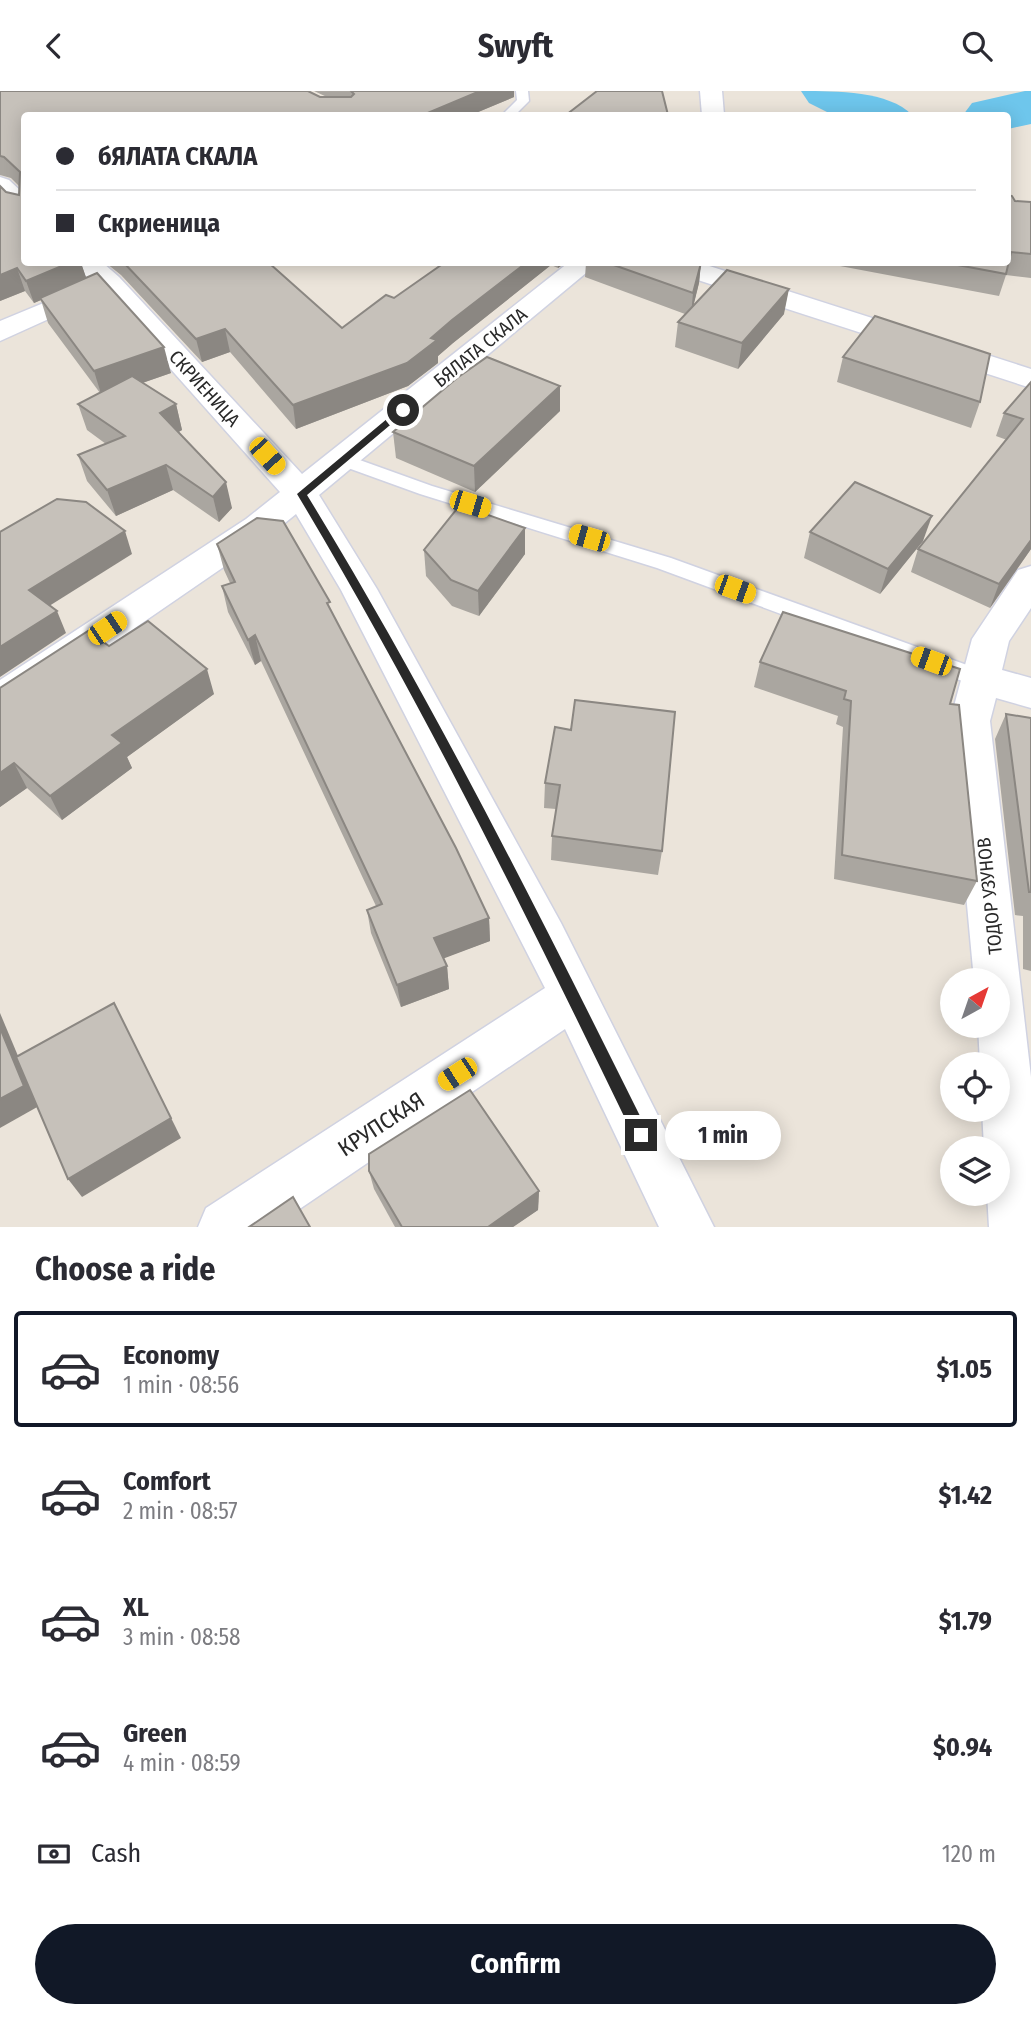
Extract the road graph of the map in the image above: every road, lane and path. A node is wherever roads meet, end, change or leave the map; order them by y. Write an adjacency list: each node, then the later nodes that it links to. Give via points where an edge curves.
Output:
1 (522, 91): 3 (lane, via 523,101)
2 (711, 91): 4 (street)
3 (511, 112)
4 (713, 112)
5 (0, 184): 6 (street)
6 (21, 204)
7 (580, 266): 12 (street, БЯЛАТА СКАЛА)
8 (683, 266): 11 (street)
9 (98, 273): 10 (street); 13 (street, СКРИЕНИЦА)
10 (0, 332)
11 (1031, 379)
12 (343, 460): 13 (street, БЯЛАТА СКАЛА); 15 (lane, via 426,491 664,563)
13 (302, 494): 17 (street, БЯЛАТА СКАЛА); 18 (street, СКРИЕНИЦА, via 359,589)
14 (1031, 579): 15 (street, ТОДОР УЗУНОВ, via 991,639)
15 (981, 679): 16 (street); 21 (street, ТОДОР УЗУНОВ, via 970,721 1002,1021)
16 (1031, 694)
17 (0, 700)
18 (572, 997): 19 (street, КРУПСКАЯ); 20 (street, СКРИЕНИЦА)
19 (225, 1227)
20 (687, 1227)
21 (1016, 1227)

